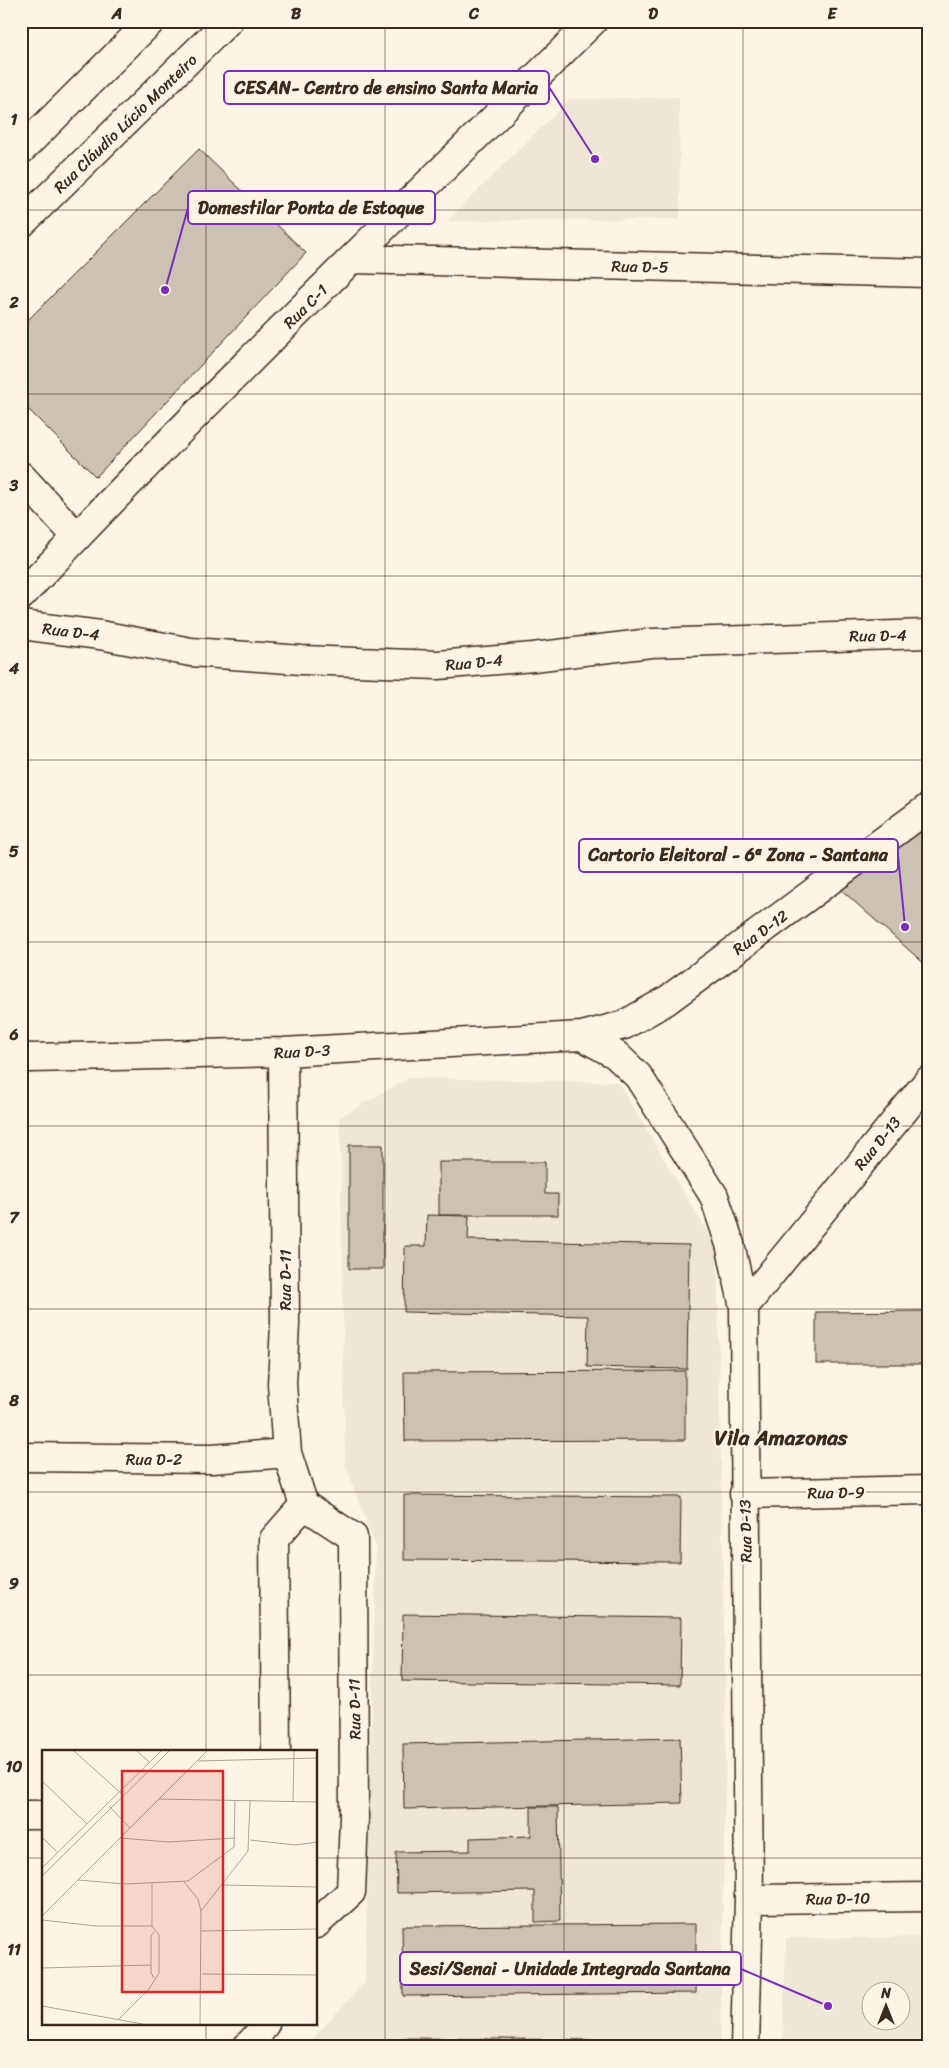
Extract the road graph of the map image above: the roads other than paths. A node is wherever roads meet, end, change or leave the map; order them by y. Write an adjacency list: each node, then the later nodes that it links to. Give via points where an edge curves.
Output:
1 (151, 21): 4 (street)
2 (228, 21): 5 (street, Rua Cláudio Lúcio Monteiro)
3 (593, 21): 6 (street, Rua C-1)
4 (21, 150)
5 (21, 224)
6 (352, 259): 7 (street, Rua D-5); 9 (street, Rua C-1)
7 (928, 273)
8 (21, 476): 9 (street)
9 (76, 537): 10 (street, Rua C-1)
10 (21, 596)
11 (21, 626): 12 (street, Rua D-4, via 100,634 191,652 438,665 651,642)
12 (928, 634)
13 (928, 808): 14 (street, Rua D-12, via 666,1001 624,1025)
14 (582, 1036): 15 (street, Rua D-3); 18 (street, via 616,1054 638,1076 714,1196 730,1244)
15 (283, 1052): 16 (street, Rua D-3); 19 (street, Rua D-11, via 285,1324 282,1384)
16 (21, 1057)
17 (928, 1081): 18 (street, Rua D-13)
18 (744, 1307): 22 (street, Rua D-13)
19 (287, 1453): 20 (street, Rua D-2, via 212,1458); 23 (street, Rua D-11)
20 (21, 1457)
21 (928, 1490): 22 (street, Rua D-9)
22 (744, 1494): 28 (street, Rua D-13)
23 (304, 1505): 24 (street, via 274,1539); 29 (street, Rua D-11, via 353,1537 354,1809 351,1892)
24 (276, 1750)
25 (21, 1814): 26 (street)
26 (42, 1815)
27 (928, 1897): 28 (street, Rua D-10)
28 (749, 1899): 32 (street, Rua D-13)
29 (318, 1922)
30 (264, 2026): 31 (street)
31 (247, 2047)
32 (745, 2047)

